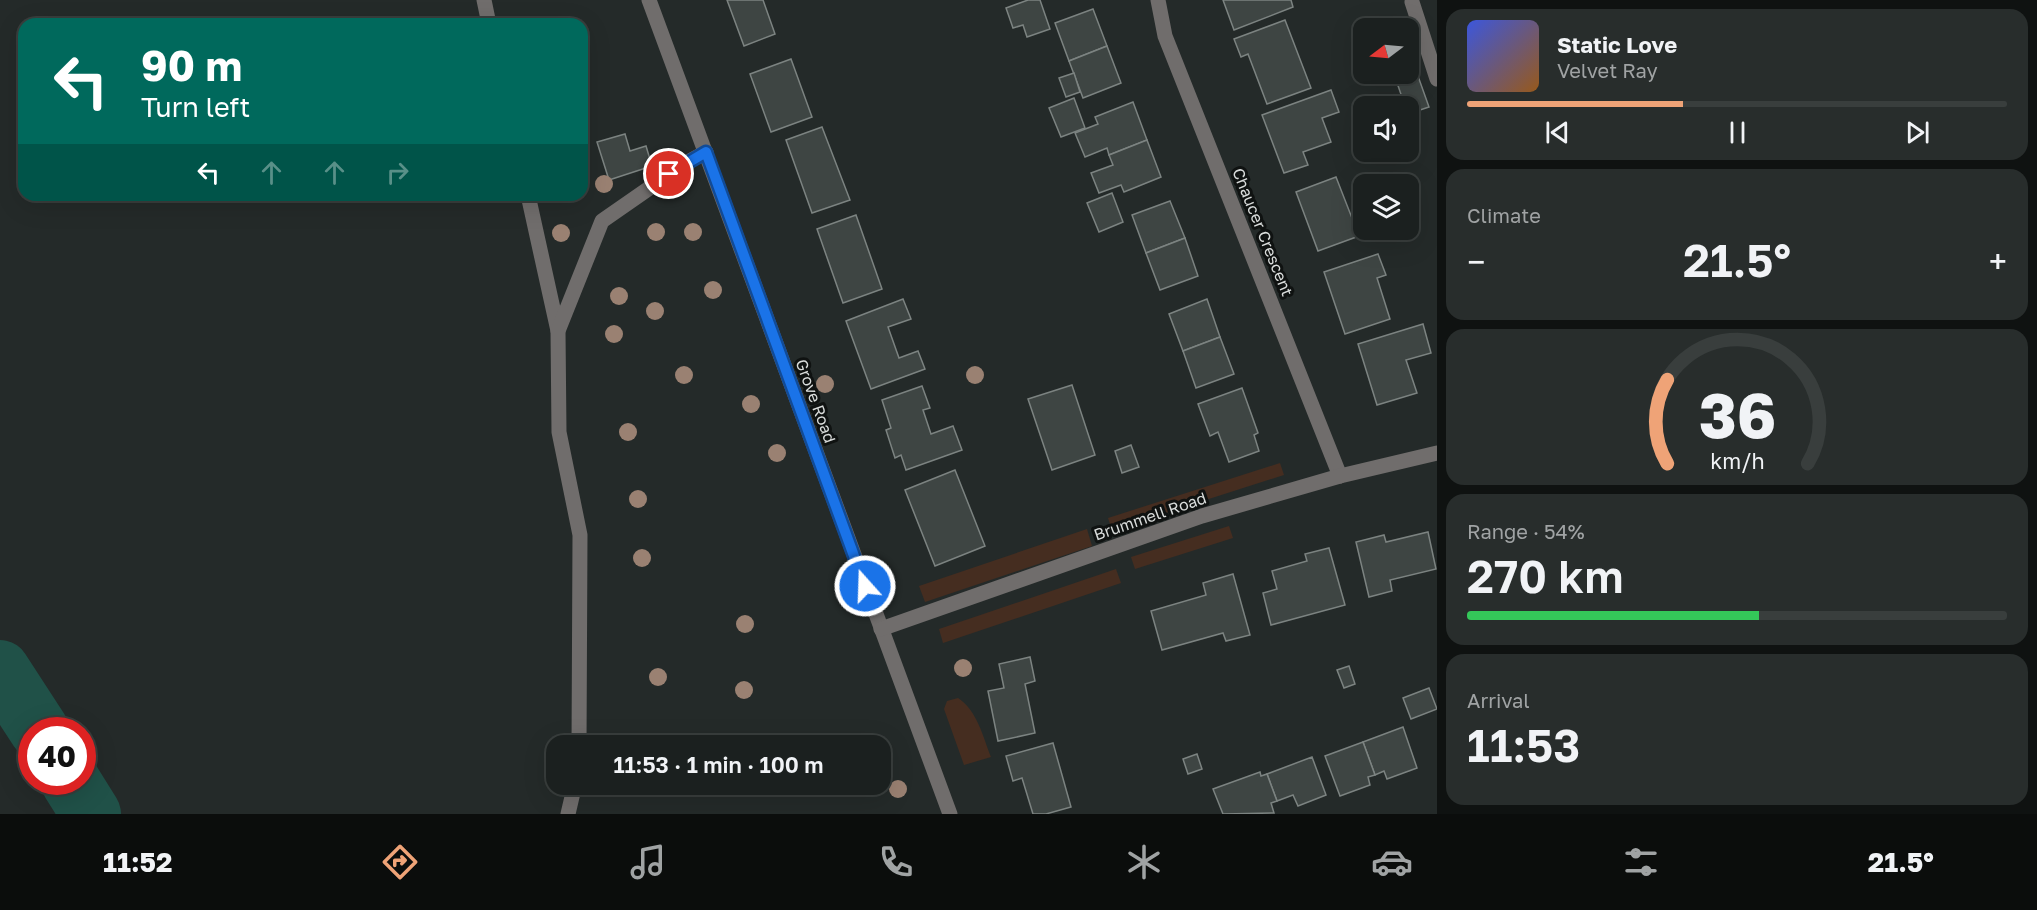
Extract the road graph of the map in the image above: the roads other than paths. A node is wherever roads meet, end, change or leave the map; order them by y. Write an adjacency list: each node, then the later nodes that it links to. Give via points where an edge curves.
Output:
1 (484, 0): 5 (street)
2 (649, 0): 8 (street, Grove Road)
3 (1158, 0): 12 (street, Chaucer Crescent, via 1165,36)
4 (1412, 2): 6 (street)
5 (488, 18)
6 (1432, 50): 7 (street)
7 (1437, 79)
8 (706, 152): 10 (street, via 602,221); 13 (street, Grove Road)
9 (529, 201): 10 (street)
10 (558, 331): 14 (street, via 559,432 580,535)
11 (1437, 453): 12 (street, Brummell Road)
12 (1340, 476): 13 (street, Brummell Road, via 1202,516)
13 (880, 629): 17 (street, Grove Road)
14 (579, 735)
15 (572, 795): 16 (street)
16 (568, 814)
17 (950, 814)

